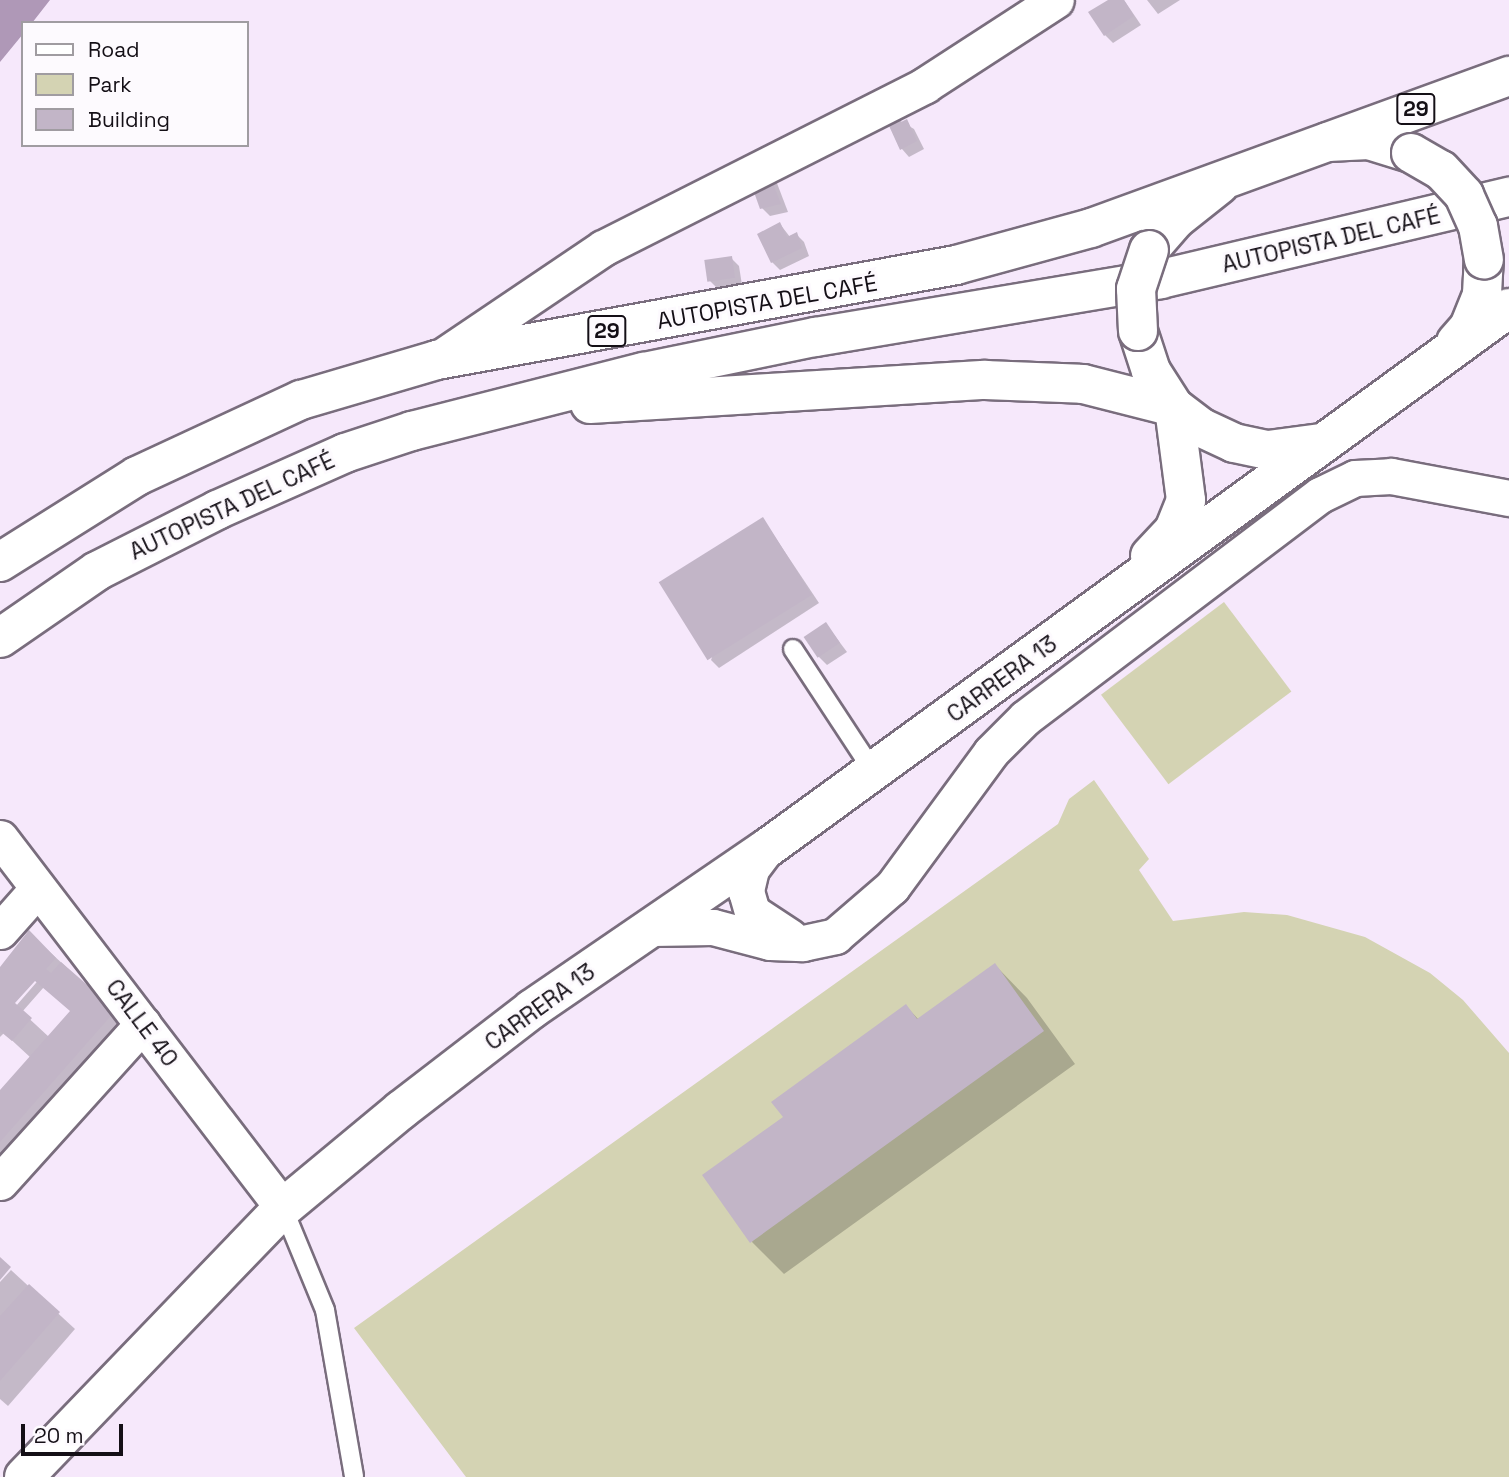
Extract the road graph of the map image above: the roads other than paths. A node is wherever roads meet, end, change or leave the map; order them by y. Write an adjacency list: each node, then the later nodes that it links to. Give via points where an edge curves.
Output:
1 (1056, 0): 8 (street, via 925,85 603,248)
2 (1509, 76): 3 (main road, AUTOPISTA DEL CAFÉ / 29)
3 (1324, 142): 4 (main road, AUTOPISTA DEL CAFÉ / 29); 7 (main road, bridge, via 1369,140 1411,153 1441,170 1464,195 1478,226 1484,259 1482,294 1468,327)
4 (1242, 171): 8 (main road, AUTOPISTA DEL CAFÉ / 29, via 1091,228 956,265); 9 (main road, bridge, via 1207,192 1149,250 1136,289 1138,331 1151,371)
5 (1509, 197): 10 (main road, AUTOPISTA DEL CAFÉ / 29, via 1161,279 815,337)
6 (1509, 308): 7 (main road, CARRERA 13)
7 (1446, 354): 11 (main road, CARRERA 13)
8 (437, 360): 13 (main road, AUTOPISTA DEL CAFÉ / 29, via 301,400 215,436 137,476)
9 (1174, 407): 10 (main road, via 1083,384 985,380); 11 (main road, via 1234,443 1268,450); 14 (main road, CARRERA 13, via 1186,500 1174,530)
10 (493, 409): 15 (main road, AUTOPISTA DEL CAFÉ / 29, via 345,453 287,477 97,571)
11 (1326, 442): 14 (main road, CARRERA 13)
12 (1509, 498): 23 (street, via 1391,476 1355,478 1320,495 1025,718 991,752 892,887 835,936)
13 (0, 562)
14 (1110, 601): 17 (main road, CARRERA 13)
15 (0, 638)
16 (793, 649): 17 (lane)
17 (873, 771): 19 (main road, CARRERA 13)
18 (0, 838): 20 (street, CALLE 40)
19 (766, 849): 21 (main road, CARRERA 13); 23 (street, via 751,869 746,891 752,912)
20 (38, 888): 22 (street); 24 (street, CALLE 40)
21 (652, 928): 23 (street, via 713,927 770,942); 26 (main road, CARRERA 13, via 532,1009)
22 (0, 930)
23 (803, 943)
24 (143, 1024): 25 (street); 26 (street, CALLE 40)
25 (0, 1182)
26 (283, 1208): 27 (main road, CARRERA 13); 28 (lane, via 325,1310)
27 (24, 1477)
28 (354, 1477)

